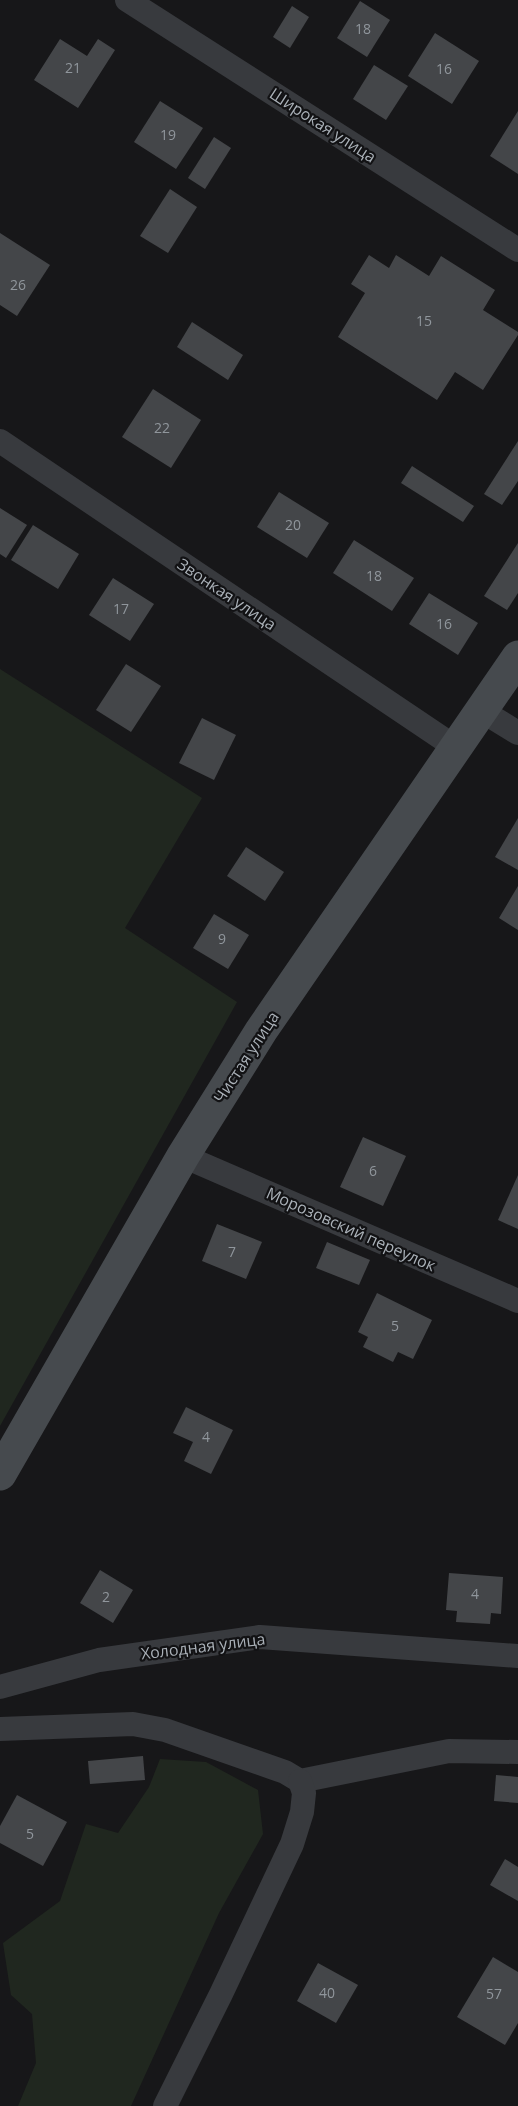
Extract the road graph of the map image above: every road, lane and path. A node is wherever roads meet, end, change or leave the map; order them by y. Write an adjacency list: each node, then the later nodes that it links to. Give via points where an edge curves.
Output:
1 (127, 0): 2 (street, Широкая улица)
2 (518, 250)
3 (0, 441): 7 (street, Звонкая улица)
4 (518, 657): 5 (street, Чистая улица)
5 (482, 711): 6 (street); 7 (street, Чистая улица)
6 (518, 733)
7 (455, 747): 8 (street, Чистая улица, via 261,1031)
8 (183, 1156): 9 (street, Морозовский переулок); 10 (street, Чистая улица)
9 (518, 1301)
10 (0, 1474)
11 (518, 1656): 12 (street, Холодная улица, via 260,1637 99,1660)
12 (0, 1688)
13 (0, 1729): 15 (street, via 133,1724 165,1730 285,1772)
14 (518, 1752): 15 (street, via 449,1751)
15 (300, 1781): 16 (street, via 303,1812 292,1844)
16 (165, 2106)

